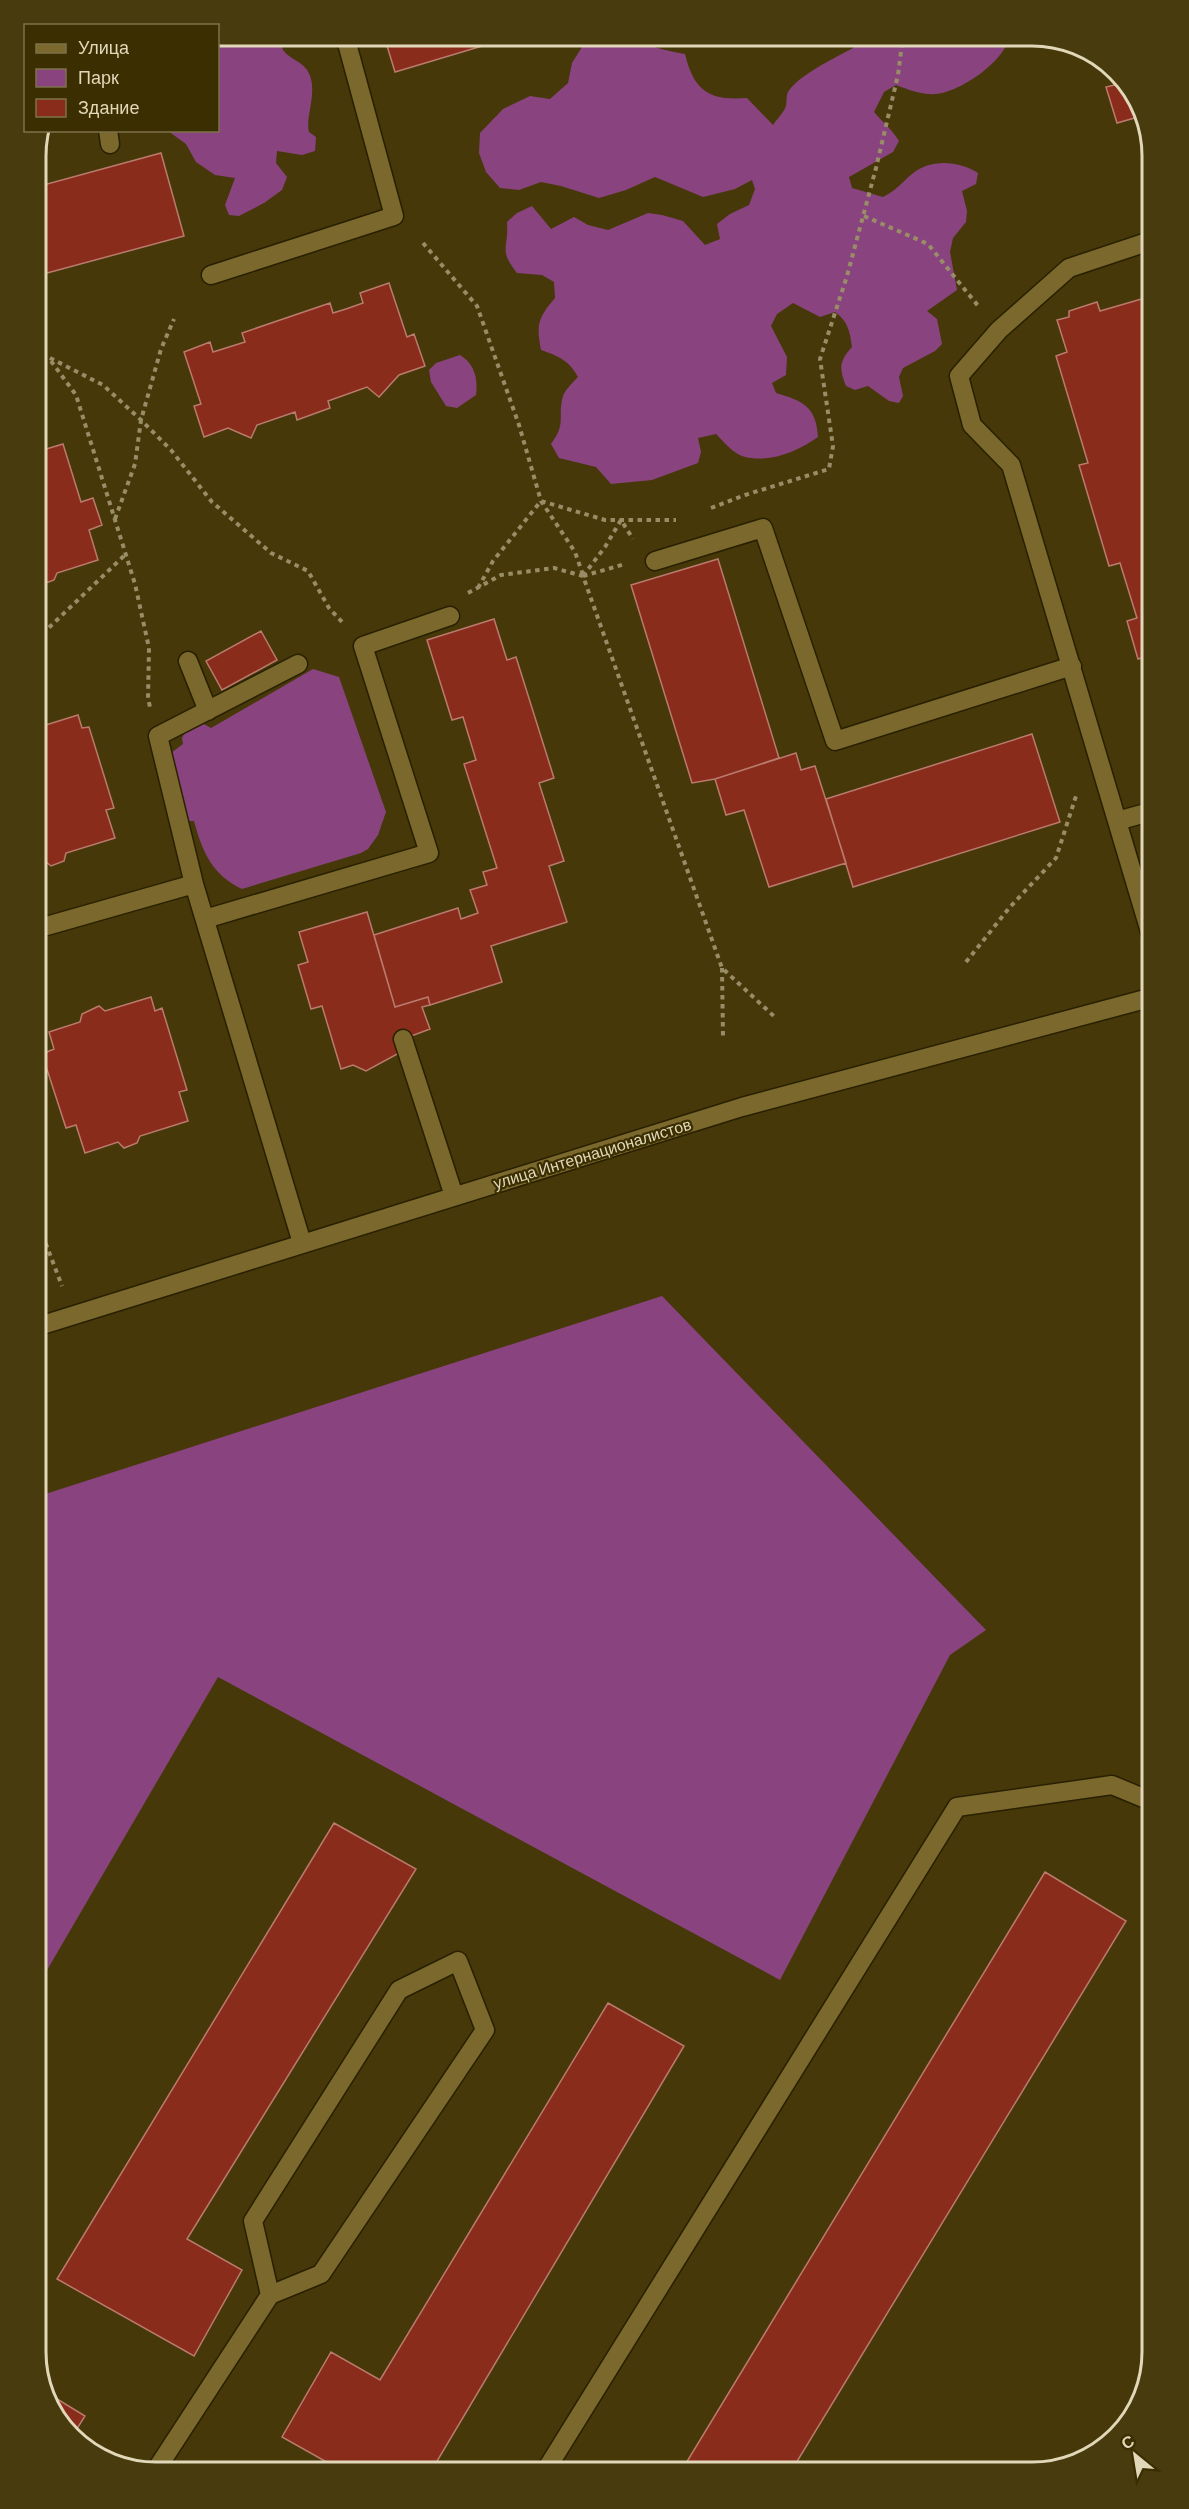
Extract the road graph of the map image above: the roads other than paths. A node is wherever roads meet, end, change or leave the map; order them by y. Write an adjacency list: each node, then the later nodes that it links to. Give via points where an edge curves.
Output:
1 (348, 47): 3 (street, via 394,216)
2 (1142, 244): 8 (street, via 1069,268 999,330 959,376 972,425 1011,465)
3 (211, 275)
4 (655, 561): 8 (street, via 763,528 835,741)
5 (450, 616): 14 (street, via 363,646 429,853)
6 (188, 661): 9 (street)
7 (298, 664): 9 (street)
8 (1072, 666): 11 (street)
9 (208, 711): 13 (street, via 158,736)
10 (1142, 814): 11 (street)
11 (1117, 821): 12 (street)
12 (1142, 880)
13 (195, 884): 14 (street); 15 (street)
14 (205, 919): 19 (street)
15 (47, 926)
16 (1142, 1000): 18 (street, улица Интернационалистов, via 742,1107)
17 (403, 1039): 18 (street)
18 (454, 1196): 19 (street, улица Интернационалистов)
19 (302, 1243): 20 (street, улица Интернационалистов)
20 (46, 1324)
21 (1142, 1797): 24 (street, via 1112,1785 957,1808)
22 (270, 2295): 22 (street, via 321,2274 485,2030 458,1961 399,1990 253,2221); 23 (street)
23 (161, 2462)
24 (551, 2462)

